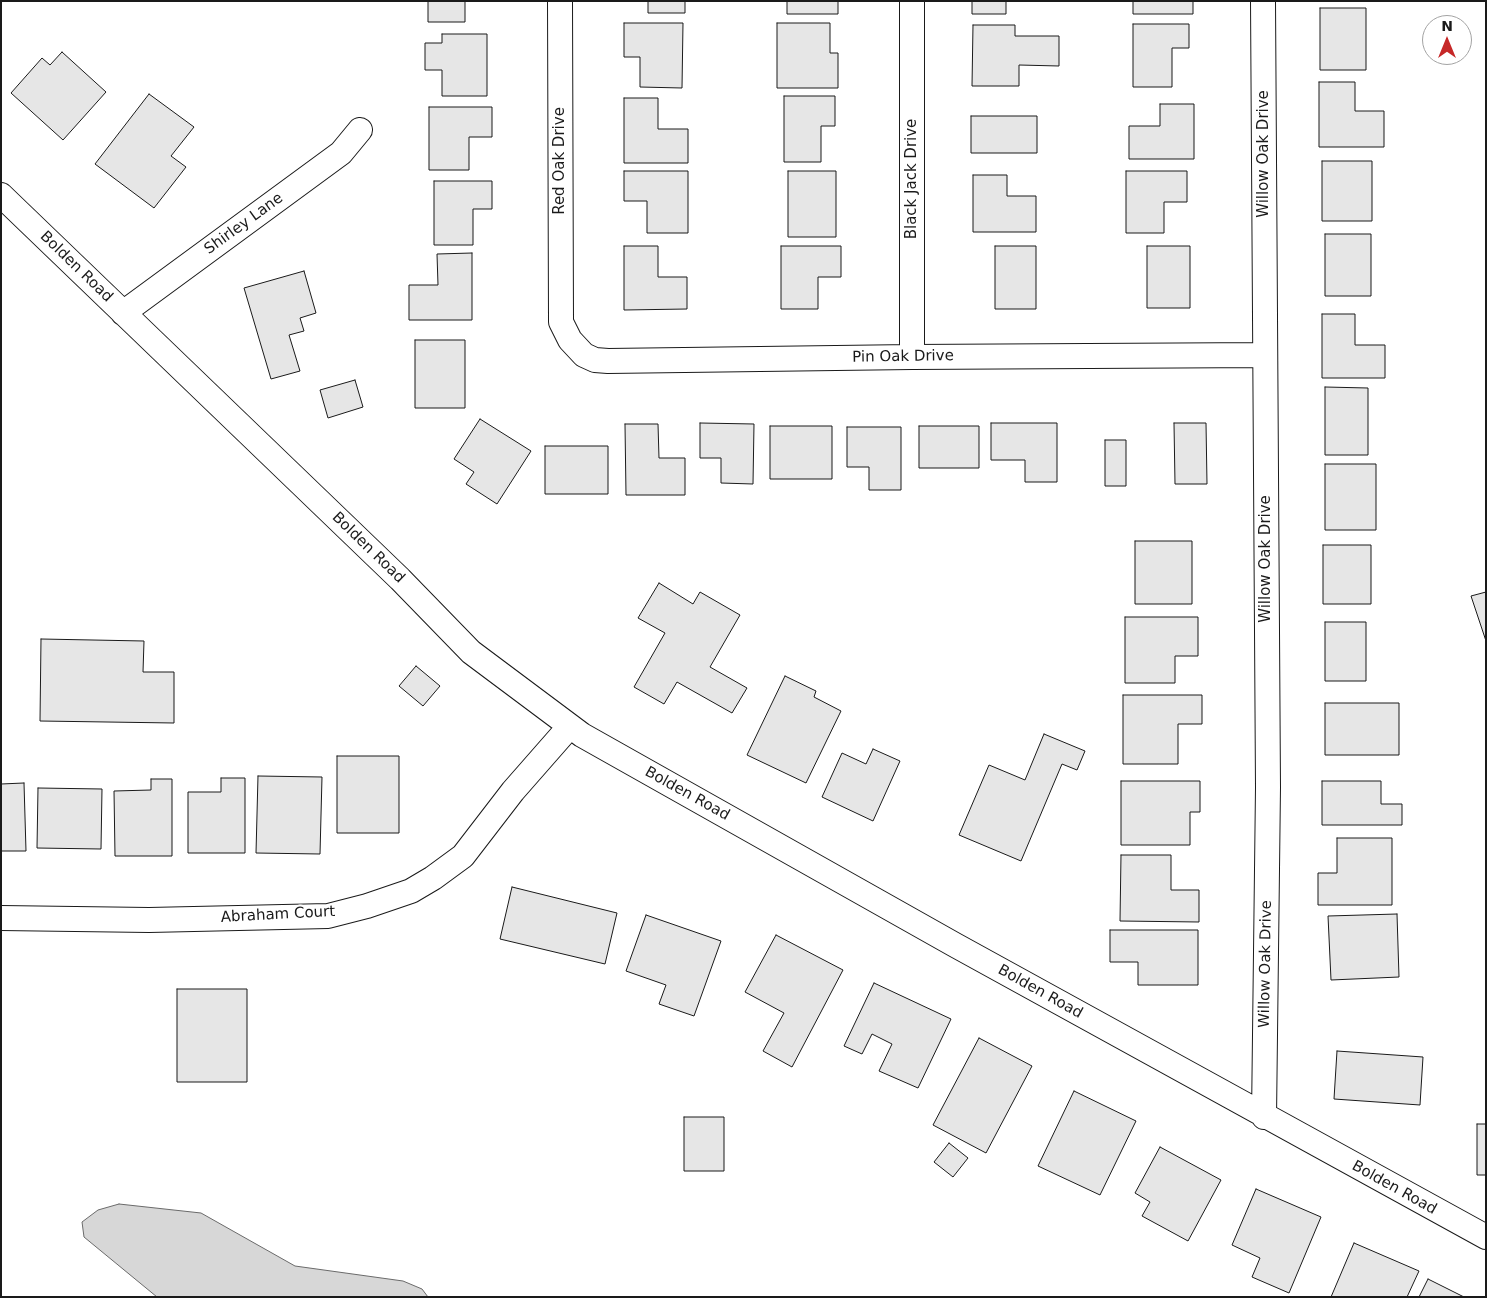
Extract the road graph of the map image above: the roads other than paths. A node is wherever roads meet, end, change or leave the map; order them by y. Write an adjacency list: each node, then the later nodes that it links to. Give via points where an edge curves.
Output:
1 (560, 1): 7 (street, Red Oak Drive)
2 (912, 1): 9 (street, Black Jack Drive)
3 (1263, 1): 8 (street, Willow Oak Drive)
4 (360, 130): 6 (street, Shirley Lane, via 341,153)
5 (1, 195): 6 (street, Bolden Road)
6 (123, 313): 10 (street, Bolden Road, via 393,572 471,652)
7 (561, 322): 9 (street, Pin Oak Drive, via 570,340 584,355 602,360)
8 (1265, 355): 9 (street, Pin Oak Drive); 12 (street, Willow Oak Drive, via 1268,787)
9 (912, 357)
10 (570, 726): 11 (street, Abraham Court, via 513,791 464,856 411,891 367,906 328,916 149,920); 12 (street, Bolden Road)
11 (1, 918)
12 (1264, 1117): 13 (street, Bolden Road)
13 (1486, 1237)

